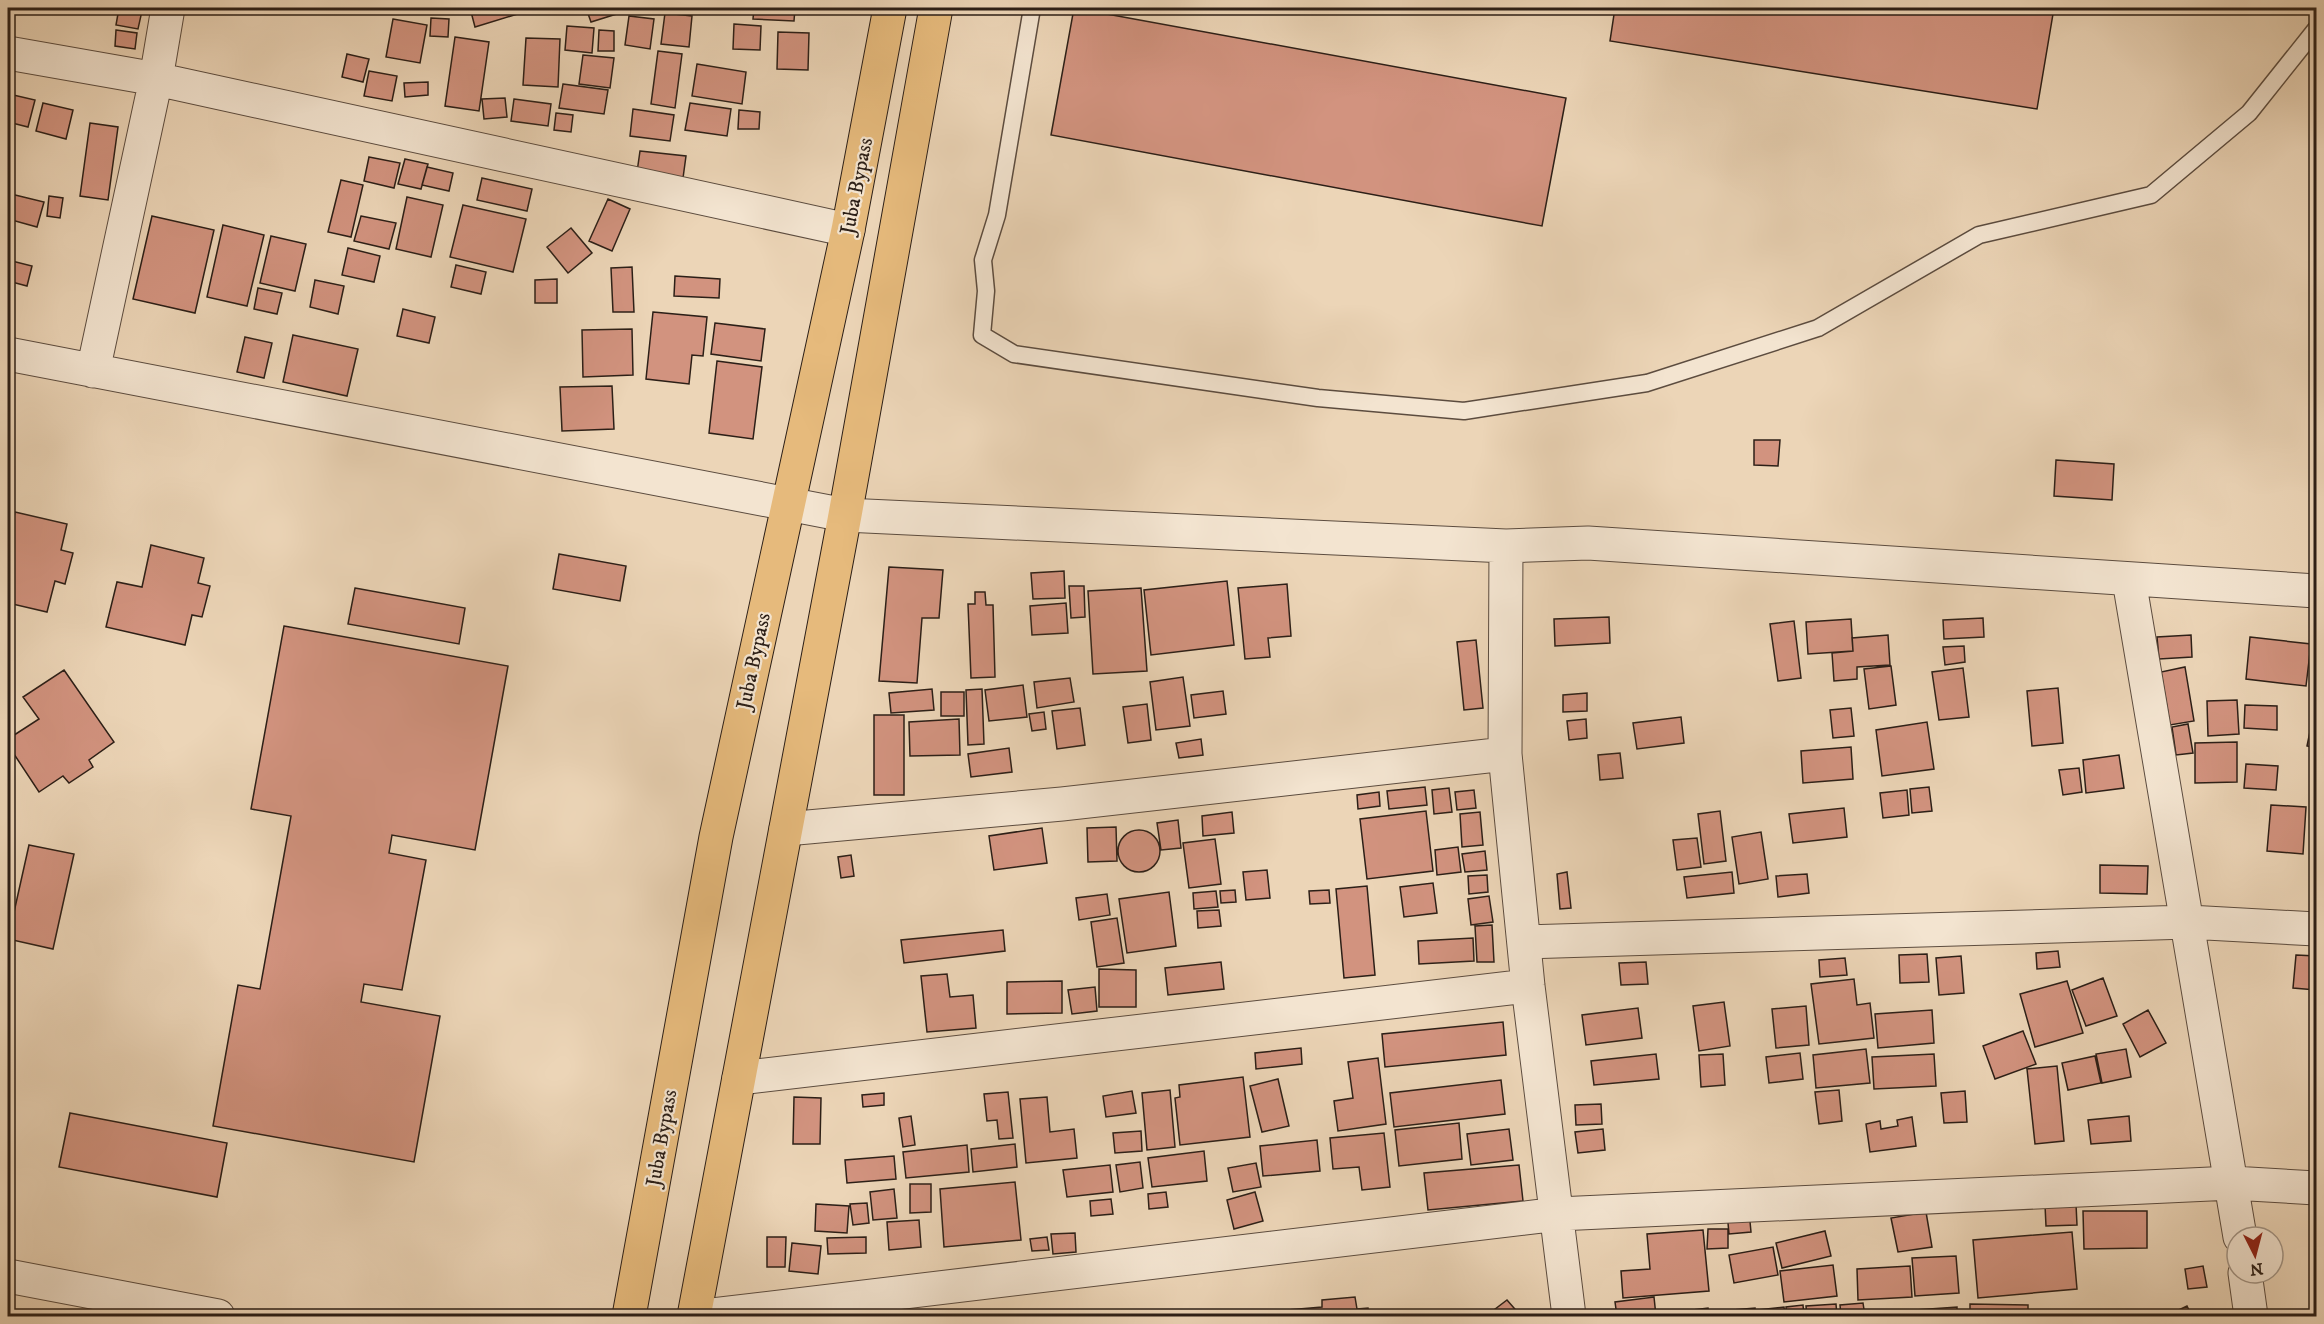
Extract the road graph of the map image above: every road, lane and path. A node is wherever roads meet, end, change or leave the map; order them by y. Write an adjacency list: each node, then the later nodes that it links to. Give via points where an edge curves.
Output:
1 (168, 8): 7 (street)
2 (890, 8): 8 (main road, Juba Bypass)
3 (936, 8): 12 (main road)
4 (1032, 8): 5 (lane, via 997,215 983,260 986,291 982,335 1014,354 1318,398 1464,411 1647,383 1818,328 1979,235 2151,195 2249,113)
5 (2316, 29)
6 (8, 53): 7 (street)
7 (156, 79): 8 (street); 10 (street)
8 (848, 230): 11 (main road, Juba Bypass)
9 (8, 354): 10 (street)
10 (93, 371): 11 (street)
11 (786, 504): 12 (street); 31 (main road, Juba Bypass, via 716,837)
12 (845, 515): 13 (street); 17 (main road)
13 (1506, 546): 14 (street, via 1588,543); 16 (street)
14 (2129, 580): 15 (street); 18 (street)
15 (2316, 591)
16 (1505, 754): 17 (street, via 1062,804); 20 (street)
17 (786, 829): 22 (main road)
18 (2188, 922): 19 (street); 20 (street); 23 (street)
19 (2316, 930)
20 (1524, 942): 21 (street)
21 (1528, 986): 22 (street); 25 (street)
22 (739, 1078): 32 (main road)
23 (2232, 1183): 24 (street); 25 (street); 26 (street)
24 (2316, 1188)
25 (1558, 1214): 29 (street); 34 (street)
26 (2238, 1225)
27 (8, 1276): 30 (street)
28 (2247, 1285): 35 (street)
29 (908, 1305): 33 (street)
30 (218, 1317)
31 (629, 1317)
32 (694, 1317)
33 (704, 1317)
34 (1569, 1317)
35 (2251, 1317)

